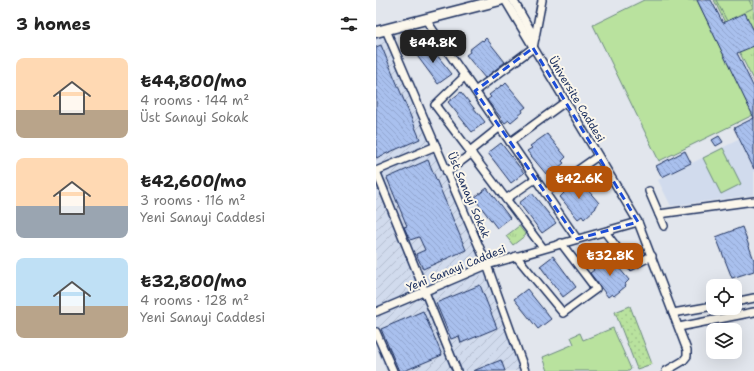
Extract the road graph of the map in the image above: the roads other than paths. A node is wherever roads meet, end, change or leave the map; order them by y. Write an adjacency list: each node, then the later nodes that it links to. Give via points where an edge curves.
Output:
1 (500, 0): 5 (street)
2 (505, 0): 8 (street, Üniversite Caddesi)
3 (513, 0): 7 (street)
4 (542, 0): 7 (street)
5 (426, 20): 6 (street); 9 (street)
6 (381, 31): 14 (street, Üst Sanayi Sokak)
7 (535, 38): 8 (street)
8 (533, 48): 10 (street); 11 (street, Üniversite Caddesi)
9 (465, 76): 10 (street); 15 (street, via 435,105)
10 (475, 91): 12 (street)
11 (565, 102): 13 (street); 16 (street, Üniversite Caddesi)
12 (500, 127): 13 (street); 15 (street)
13 (510, 142): 19 (street)
14 (436, 146): 17 (street); 18 (street, Üst Sanayi Sokak)
15 (471, 152): 18 (street); 23 (street)
16 (598, 156): 22 (street); 26 (street, Üniversite Caddesi)
17 (376, 171): 20 (street)
18 (447, 172): 34 (street, Üst Sanayi Sokak)
19 (535, 179): 22 (street); 23 (street)
20 (379, 185): 35 (street)
21 (650, 191): 25 (street)
22 (545, 193): 29 (street)
23 (506, 199): 31 (street)
24 (754, 201): 25 (street)
25 (659, 214): 27 (street)
26 (638, 222): 28 (street, Yeni Sanayi Caddesi); 33 (street, Üniversite Caddesi)
27 (664, 226)
28 (605, 232): 29 (street, Yeni Sanayi Caddesi); 33 (street, via 631,266)
29 (577, 239): 30 (street, Yeni Sanayi Caddesi)
30 (561, 243): 31 (street, Yeni Sanayi Caddesi); 32 (street, via 596,289 563,313)
31 (543, 248): 32 (street, Yeni Sanayi Caddesi)
32 (516, 256): 34 (street, Yeni Sanayi Caddesi)
33 (652, 256): 41 (street, Üniversite Caddesi)
34 (487, 265): 35 (street, Yeni Sanayi Caddesi); 46 (street, Üst Sanayi Sokak)
35 (424, 291): 39 (street, Yeni Sanayi Caddesi); 45 (street)
36 (754, 298): 37 (street)
37 (742, 301)
38 (706, 307): 41 (street)
39 (376, 312)
40 (754, 312): 42 (street)
41 (674, 313): 42 (street, Üniversite Caddesi)
42 (679, 327): 47 (street, Üniversite Caddesi, via 688,350 687,356)
43 (376, 332): 44 (street)
44 (392, 371)
45 (457, 371)
46 (525, 371)
47 (666, 371)

